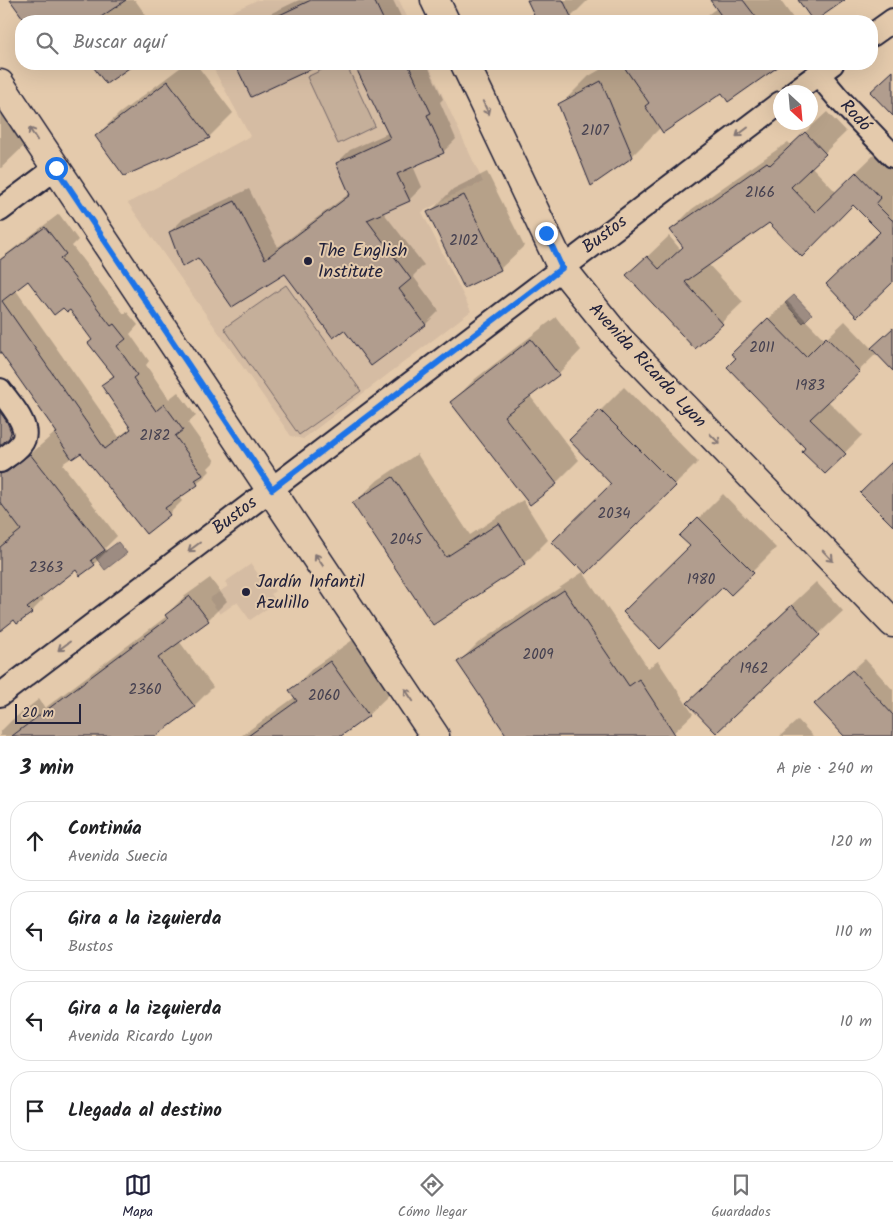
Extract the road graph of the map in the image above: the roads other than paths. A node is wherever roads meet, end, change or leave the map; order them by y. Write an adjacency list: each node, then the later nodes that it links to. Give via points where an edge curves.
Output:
1 (435, 0): 2 (street)
2 (442, 15)
3 (893, 20): 4 (street)
4 (878, 31)
5 (468, 70): 14 (street, Avenida Ricardo Lyon, one-way to 14)
6 (824, 70): 9 (street)
7 (825, 70): 11 (street, Rodó, via 838,98)
8 (0, 84): 12 (street, one-way to 8)
9 (803, 85)
10 (773, 107): 14 (street, Bustos, one-way to 14)
11 (893, 156)
12 (56, 168): 13 (street); 17 (street)
13 (0, 210)
14 (562, 268): 17 (street, Bustos); 18 (street, Avenida Ricardo Lyon, one-way to 18, via 619,339)
15 (0, 390): 16 (street, via 24,425 26,436)
16 (0, 461)
17 (272, 489): 19 (street, Bustos, one-way to 19); 20 (street, one-way to 17)
18 (893, 623)
19 (0, 695)
20 (436, 736)

